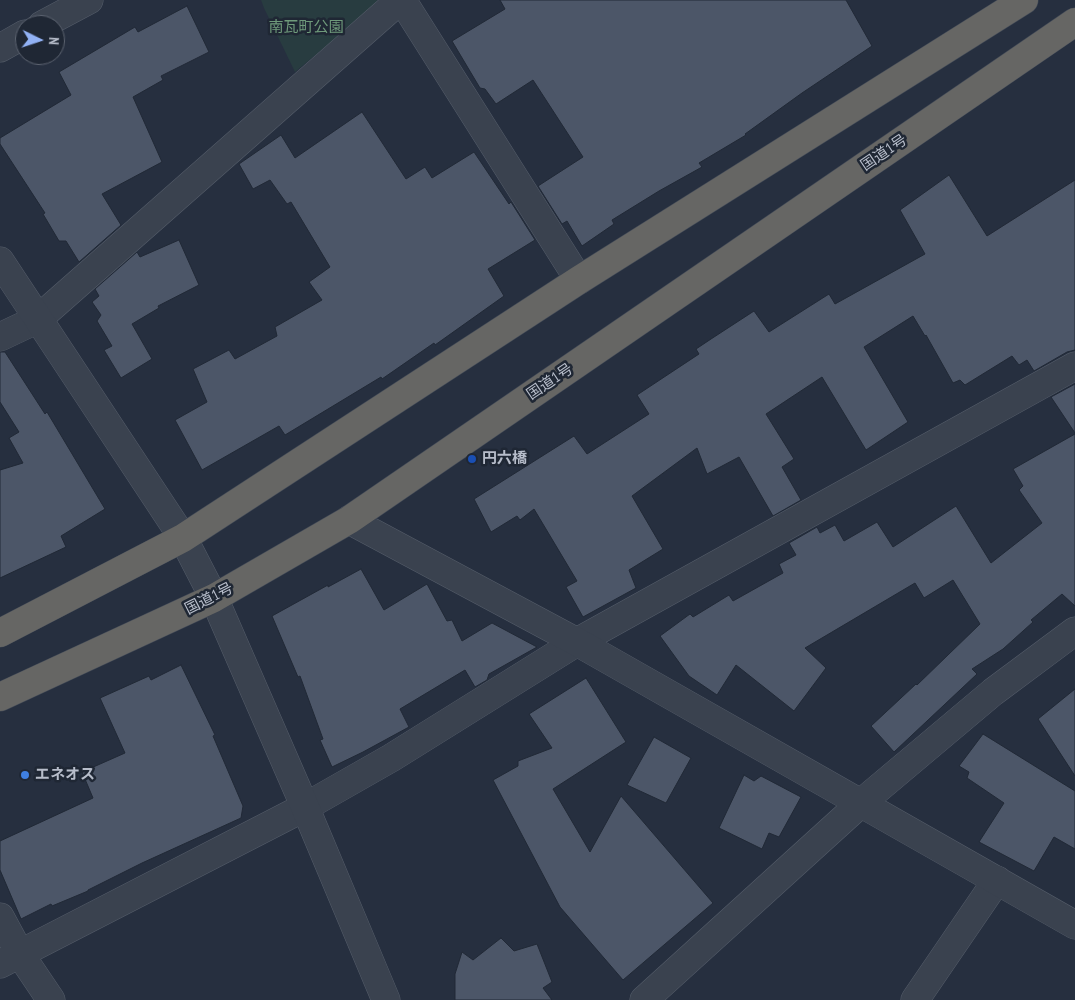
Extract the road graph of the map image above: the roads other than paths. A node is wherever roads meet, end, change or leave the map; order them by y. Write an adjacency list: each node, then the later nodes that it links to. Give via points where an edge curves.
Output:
1 (89, 0): 4 (street)
2 (401, 0): 9 (street); 10 (street)
3 (1024, 0): 9 (highway)
4 (61, 15)
5 (1075, 22): 13 (highway, 国道1号)
6 (15, 40): 7 (street)
7 (0, 48)
8 (0, 261): 10 (street)
9 (579, 280): 14 (highway)
10 (38, 319): 11 (street); 14 (street)
11 (0, 337)
12 (1075, 366): 18 (street)
13 (349, 520): 15 (highway, 国道1号); 18 (street)
14 (183, 538): 15 (street); 17 (highway)
15 (214, 598): 19 (highway, 国道1号); 21 (street)
16 (1075, 631): 20 (street, via 993,692)
17 (0, 633)
18 (577, 642): 20 (street); 21 (street, via 391,758)
19 (0, 697)
20 (861, 803): 22 (street); 28 (street)
21 (305, 807): 25 (street); 27 (street)
22 (998, 880): 24 (street); 29 (street)
23 (0, 917): 25 (street)
24 (1075, 924)
25 (10, 959): 26 (street)
26 (51, 1000)
27 (386, 1000)
28 (644, 1000)
29 (915, 1000)

